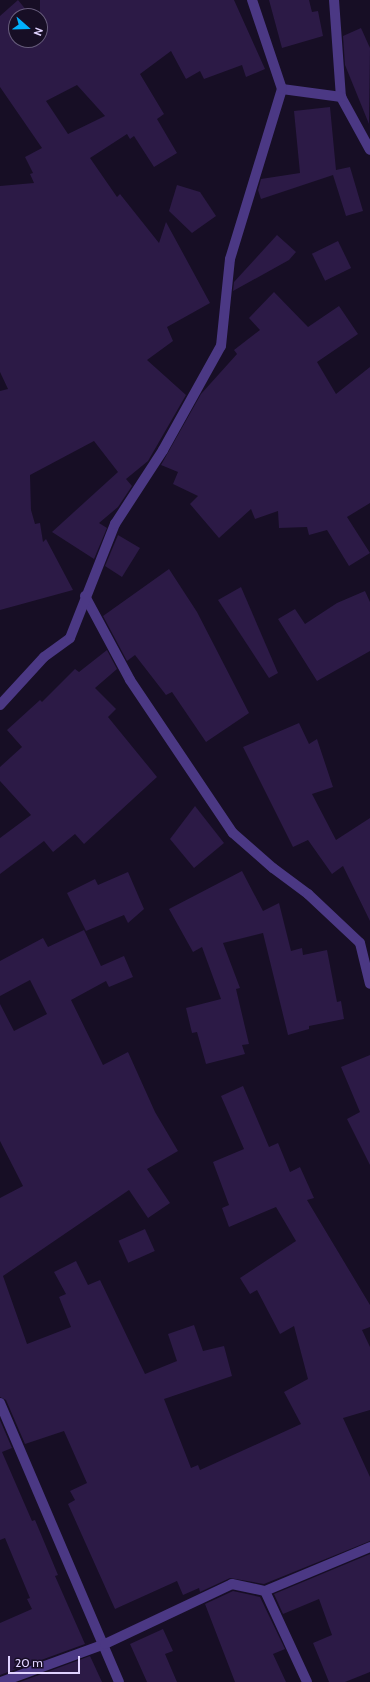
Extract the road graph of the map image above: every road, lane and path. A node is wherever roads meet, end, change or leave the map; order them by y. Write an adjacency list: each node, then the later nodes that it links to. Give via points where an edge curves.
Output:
1 (252, 0): 3 (street)
2 (334, 0): 4 (street)
3 (282, 89): 4 (street); 6 (street, via 230,258 221,346 163,450 115,524)
4 (341, 97): 5 (street)
5 (370, 150)
6 (85, 596): 7 (street, via 70,638 44,657); 8 (street, via 130,680 233,833 272,868 308,894 360,943)
7 (0, 705)
8 (370, 984)
9 (0, 1403): 12 (street)
10 (370, 1547): 11 (street)
11 (265, 1591): 12 (street, via 232,1584); 15 (street)
12 (105, 1644): 13 (street); 14 (street)
13 (1, 1682)
14 (120, 1682)
15 (307, 1682)

